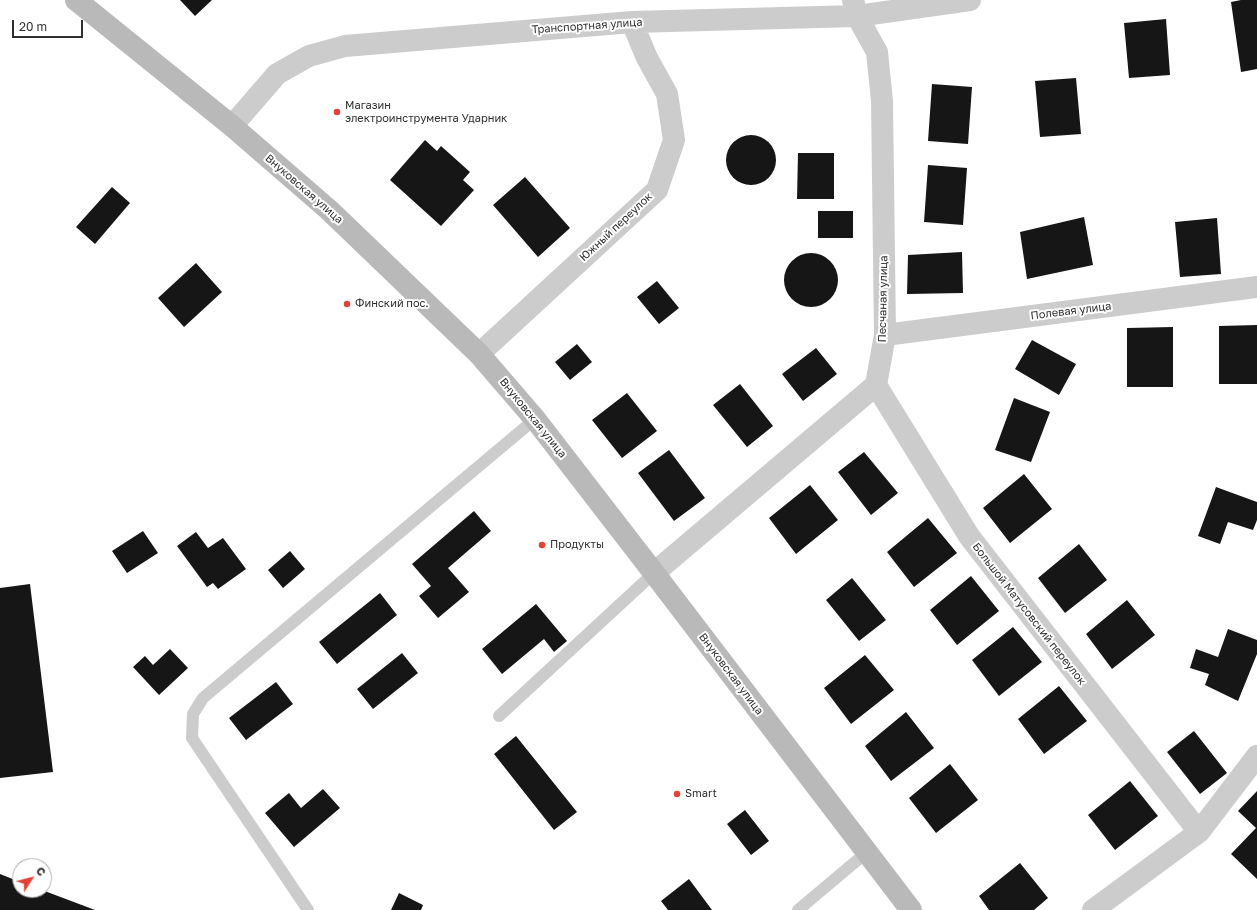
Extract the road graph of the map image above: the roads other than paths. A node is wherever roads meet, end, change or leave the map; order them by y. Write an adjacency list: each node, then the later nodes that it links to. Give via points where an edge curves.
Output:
1 (76, 0): 5 (main road, Внуковская улица)
2 (970, 0): 3 (street, Транспортная улица)
3 (855, 8): 4 (street, Транспортная улица); 7 (street, Песчаная улица, via 877,52 882,101)
4 (632, 22): 5 (street, Транспортная улица, via 345,46 309,56 277,74); 8 (street, Южный переулок, via 647,58 667,94 674,140 657,190)
5 (232, 126): 8 (main road, Внуковская улица, via 329,210)
6 (1257, 288): 7 (street, Полевая улица)
7 (884, 335): 9 (street, Песчаная улица)
8 (479, 354): 10 (main road, Внуковская улица)
9 (876, 384): 11 (street); 14 (street, Большой Матусовский переулок, via 969,536)
10 (535, 418): 11 (main road, Внуковская улица); 16 (lane, via 203,698 193,714 192,738)
11 (654, 573): 12 (lane); 15 (main road, Внуковская улица)
12 (499, 716)
13 (1257, 756): 14 (street)
14 (1199, 832): 19 (street)
15 (867, 852): 17 (lane); 18 (main road, Внуковская улица)
16 (308, 910)
17 (798, 910)
18 (911, 910)
19 (1093, 910)

